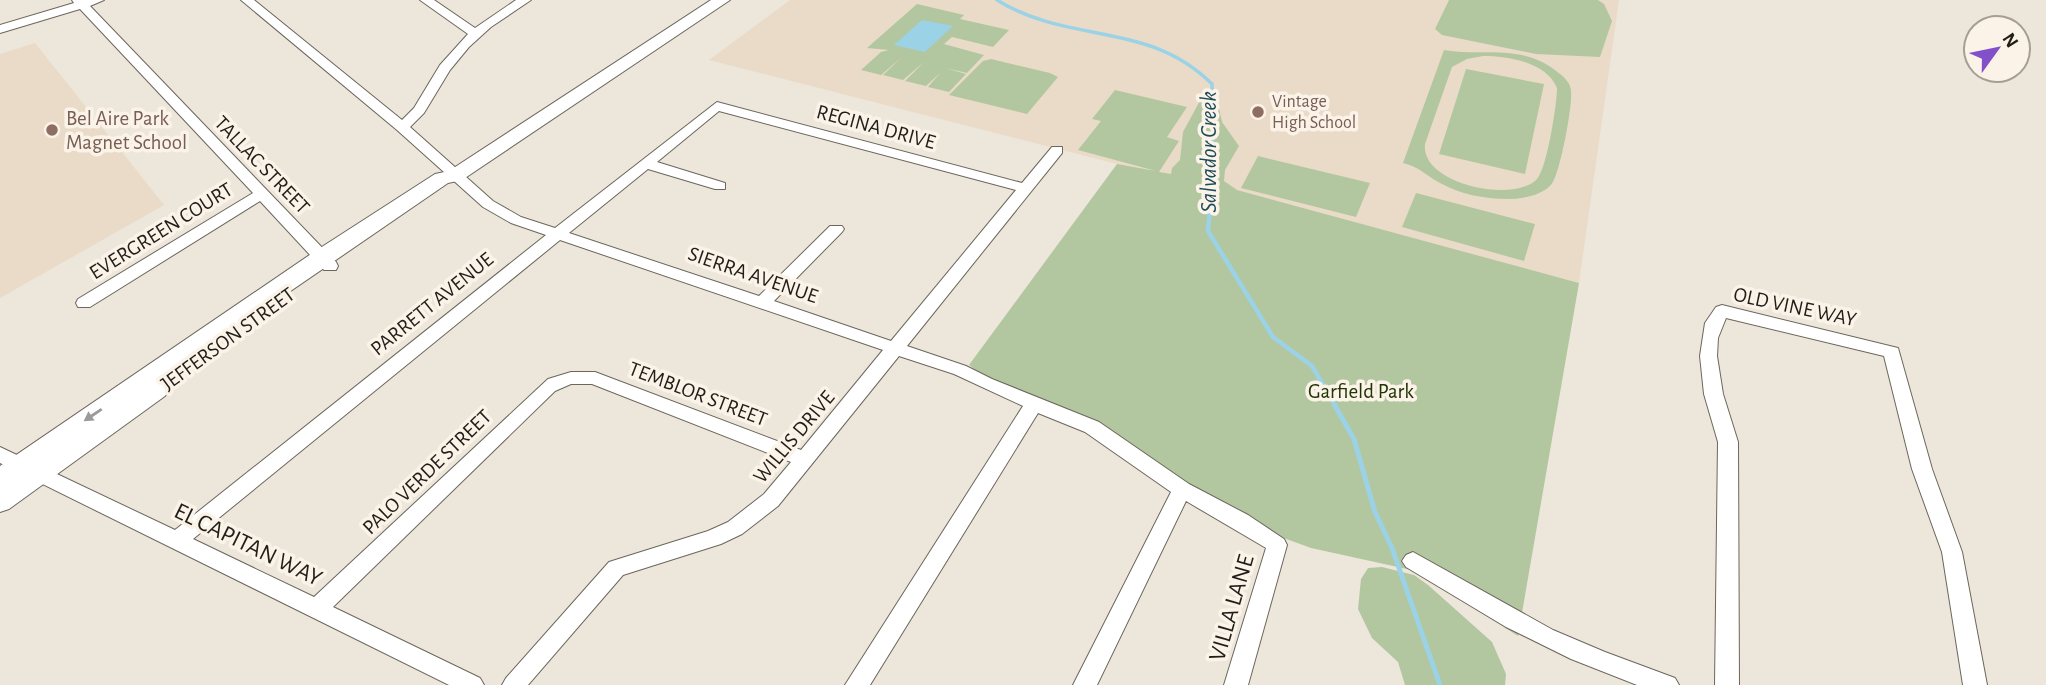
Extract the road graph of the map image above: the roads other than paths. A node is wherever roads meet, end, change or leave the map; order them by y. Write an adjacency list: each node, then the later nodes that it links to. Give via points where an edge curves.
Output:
1 (98, 0): 6 (street)
2 (247, 0): 10 (street, SIERRA AVENUE)
3 (426, 0): 8 (street)
4 (525, 0): 8 (street)
5 (722, 0): 13 (main road, JEFFERSON STREET)
6 (80, 2): 7 (street); 16 (street, TALLAC STREET)
7 (0, 29)
8 (474, 33): 10 (street, via 436,80 420,113)
9 (717, 106): 12 (street, PARRETT AVENUE); 15 (street, REGINA DRIVE)
10 (402, 127): 13 (street, SIERRA AVENUE)
11 (1057, 150): 15 (street, WILLIS DRIVE)
12 (645, 163): 14 (street); 18 (street, PARRETT AVENUE)
13 (456, 176): 18 (street, SIERRA AVENUE, via 501,211); 19 (main road, JEFFERSON STREET, via 453,184)
14 (720, 186)
15 (1024, 188): 22 (street, WILLIS DRIVE)
16 (260, 195): 19 (street, TALLAC STREET); 20 (street, EVERGREEN COURT)
17 (836, 229): 21 (street)
18 (555, 234): 21 (street, SIERRA AVENUE); 30 (street, PARRETT AVENUE)
19 (326, 261): 26 (main road, JEFFERSON STREET)
20 (84, 303)
21 (762, 303): 22 (street, SIERRA AVENUE)
22 (899, 348): 24 (street, SIERRA AVENUE); 25 (street, WILLIS DRIVE)
23 (573, 377): 25 (street, TEMBLOR STREET, via 595,378); 33 (street, PALO VERDE STREET, via 549,386)
24 (1034, 404): 28 (street, SIERRA AVENUE, via 1092,427); 38 (street)
25 (806, 460): 37 (street, WILLIS DRIVE, via 771,500 735,528 616,568)
26 (21, 464): 27 (main road, JEFFERSON STREET); 29 (main road, JEFFERSON STREET); 30 (street, EL CAPITAN WAY)
27 (0, 479)
28 (1182, 489): 31 (street, SIERRA AVENUE); 39 (street)
29 (0, 502)
30 (177, 540): 33 (street, EL CAPITAN WAY)
31 (1277, 545): 35 (street, VILLA LANE)
32 (1413, 561): 34 (street)
33 (317, 608): 36 (street, EL CAPITAN WAY)
34 (1629, 679): 40 (street)
35 (1239, 684)
36 (472, 685)
37 (514, 685)
38 (857, 685)
39 (1085, 685)
40 (1667, 685)
41 (1727, 685): 42 (street, OLD VINE WAY, via 1728,442 1715,406 1709,362 1714,319 1722,312 1892,352 1922,469 1952,552)
42 (1975, 685)

